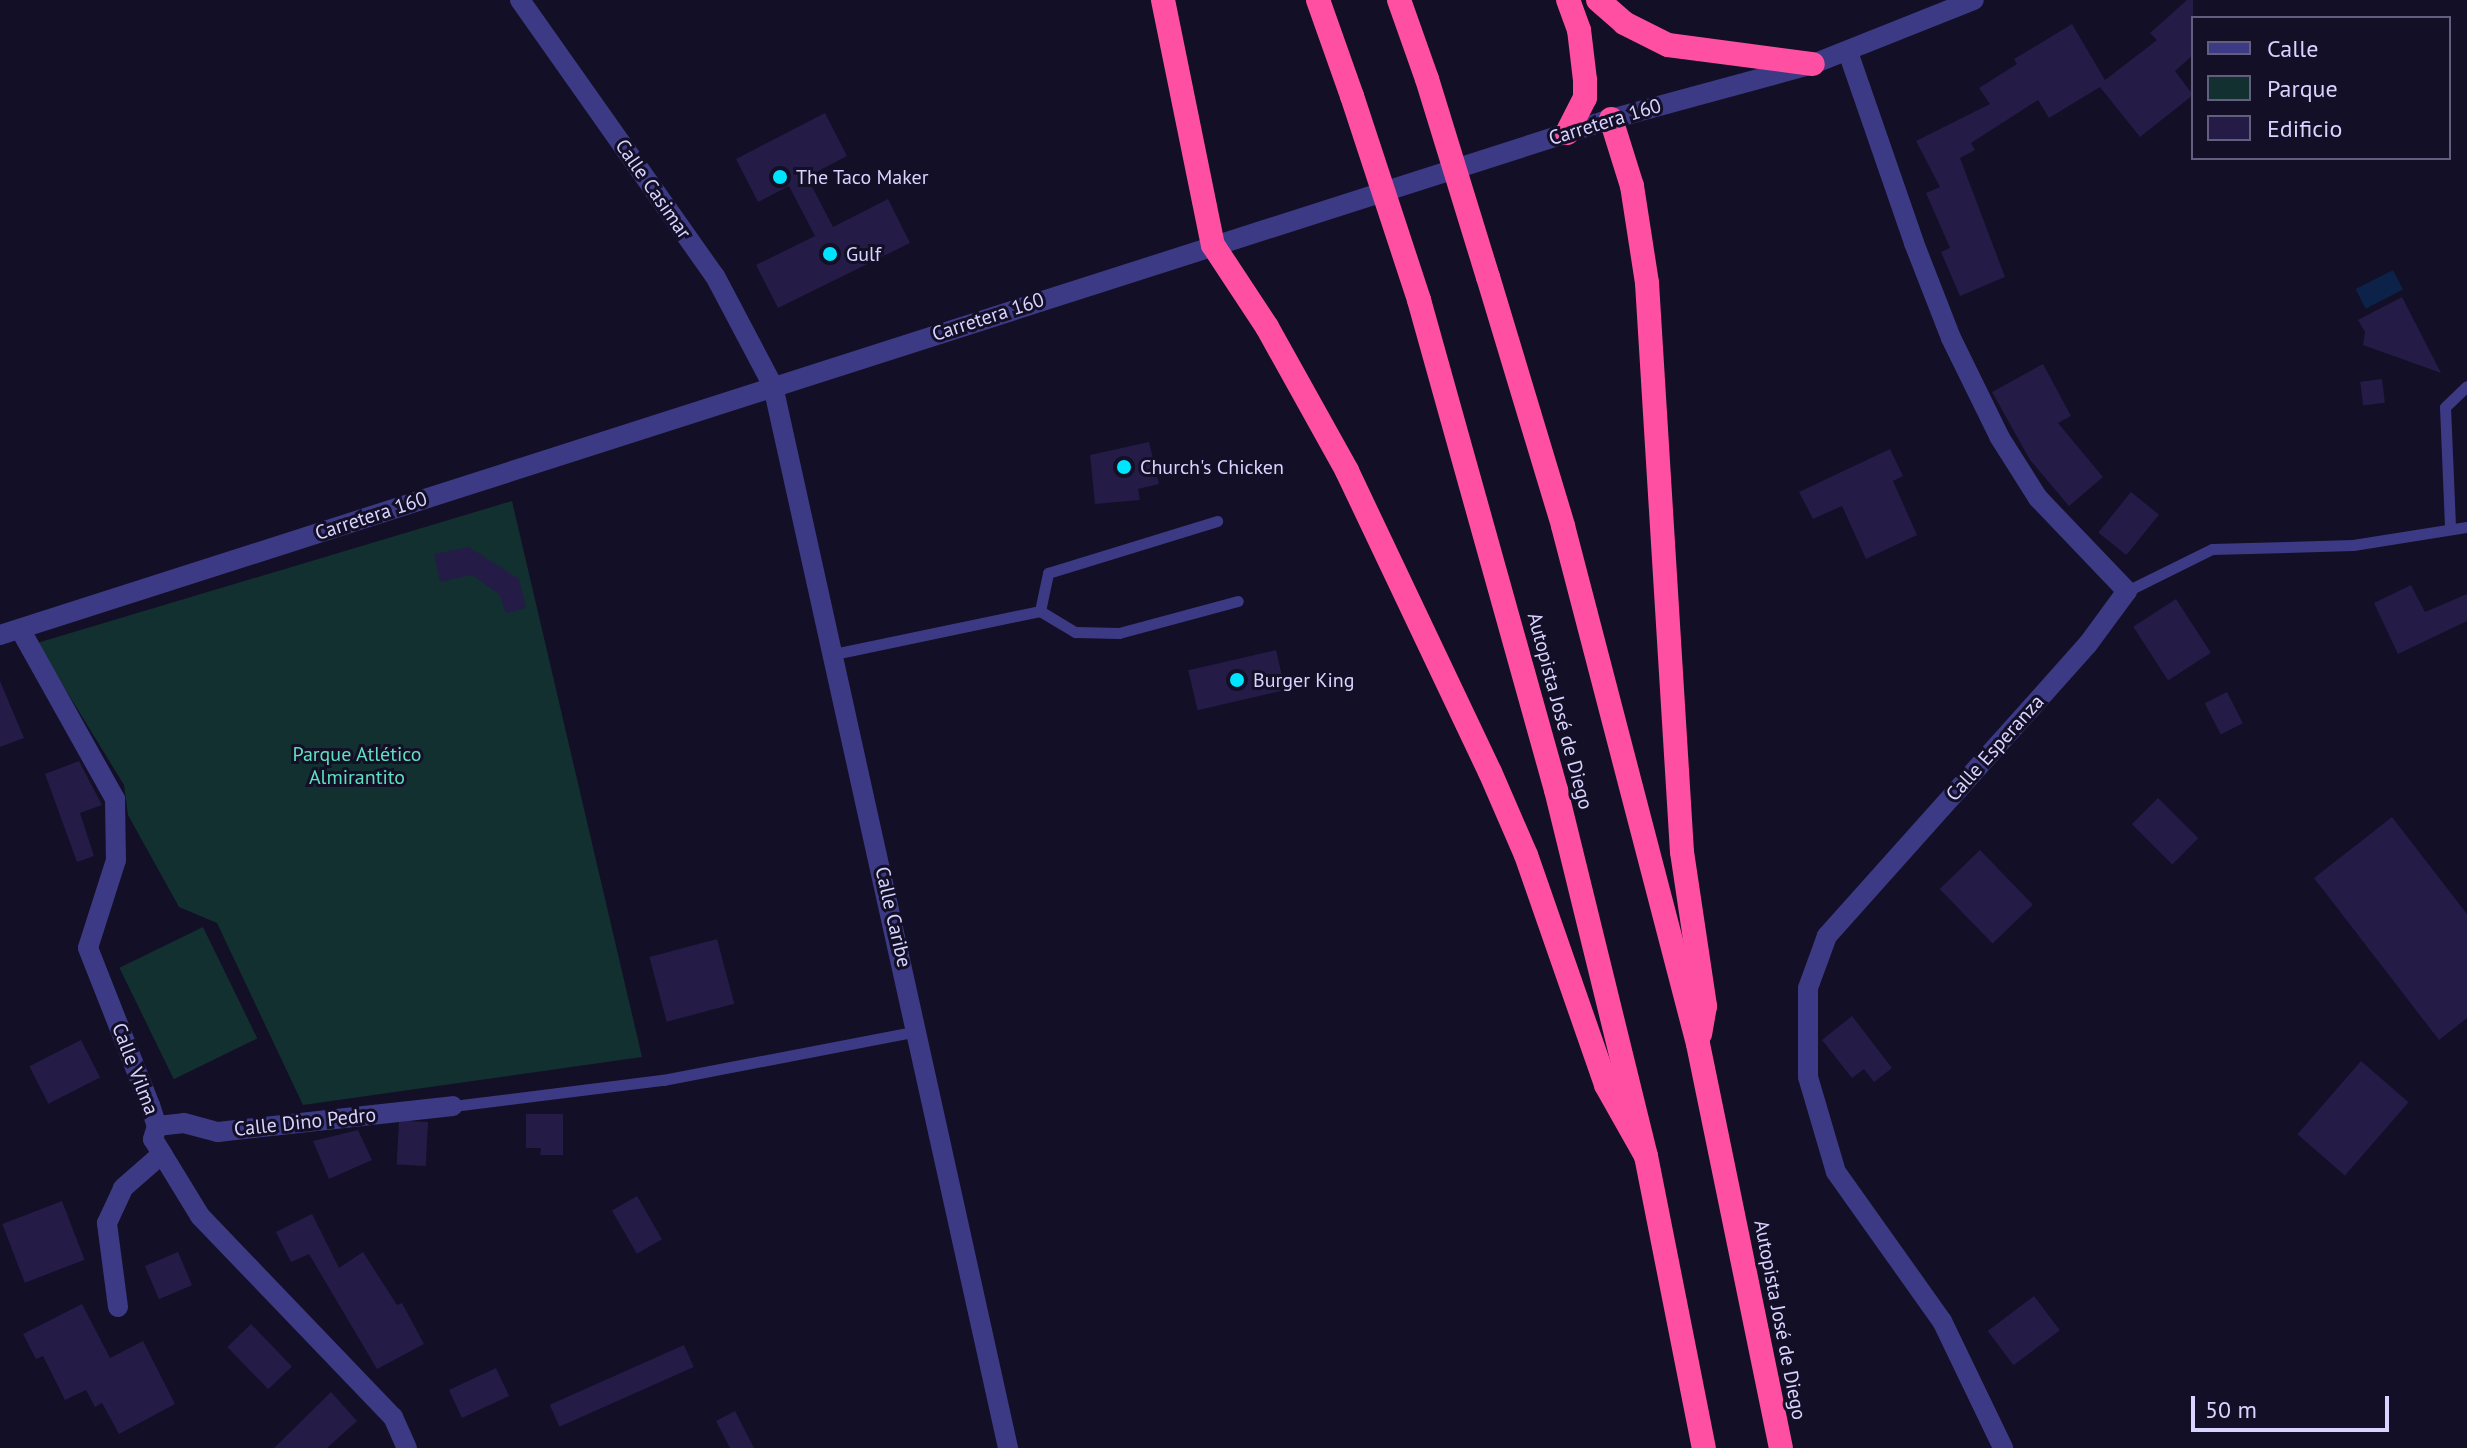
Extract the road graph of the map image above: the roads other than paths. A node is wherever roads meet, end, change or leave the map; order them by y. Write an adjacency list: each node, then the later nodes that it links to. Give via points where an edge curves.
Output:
1 (520, 0): 13 (street, Calle Casimar, via 715,276)
2 (1163, 0): 12 (highway)
3 (1318, 0): 28 (highway, Autopista José de Diego, bridge, via 1469,464)
4 (1399, 0): 24 (highway, Autopista José de Diego, bridge, via 1567,541)
5 (1568, 0): 11 (highway, via 1579,30 1585,98)
6 (1598, 0): 9 (highway, via 1624,23 1668,45)
7 (1974, 0): 8 (street, Carretera 160)
8 (1848, 52): 9 (street, Carretera 160); 18 (street, via 1930,284 2000,438 2038,498)
9 (1813, 64): 10 (street, Carretera 160)
10 (1611, 119): 11 (street, Carretera 160); 24 (highway, via 1632,186 1647,283 1682,852 1705,1006)
11 (1567, 133): 12 (street, Carretera 160)
12 (1213, 245): 13 (street, Carretera 160); 28 (highway, via 1267,327 1347,471 1470,729 1526,855 1606,1085)
13 (773, 386): 21 (street, Carretera 160); 22 (street, Calle Caribe)
14 (2467, 386): 16 (lane, via 2445,407)
15 (1217, 521): 20 (lane, via 1048,573)
16 (2450, 526): 17 (lane); 18 (lane, via 2353,545 2212,549)
17 (2467, 527)
18 (2127, 591): 34 (street, Calle Esperanza, via 2088,644 1827,936 1808,988 1808,1077 1836,1172 1942,1321)
19 (1238, 601): 20 (lane, via 1119,633 1075,632)
20 (1040, 611): 22 (lane)
21 (10, 632): 26 (street, Calle Vilma, via 115,799 116,860 88,948)
22 (834, 654): 23 (street, Calle Caribe)
23 (919, 1031): 25 (lane, via 663,1080); 31 (street, Calle Caribe)
24 (1698, 1044): 33 (highway, Autopista José de Diego)
25 (453, 1106): 26 (street, Calle Dino Pedro, via 218,1132 184,1123)
26 (157, 1126): 27 (street, Calle Vilma, via 153,1139)
27 (162, 1154): 29 (street, via 123,1188 107,1223); 30 (street, Calle Vilma, via 200,1216 393,1417)
28 (1646, 1156): 32 (highway, Autopista José de Diego)
29 (118, 1307)
30 (407, 1448)
31 (1008, 1448)
32 (1704, 1448)
33 (1781, 1448)
34 (2003, 1448)

